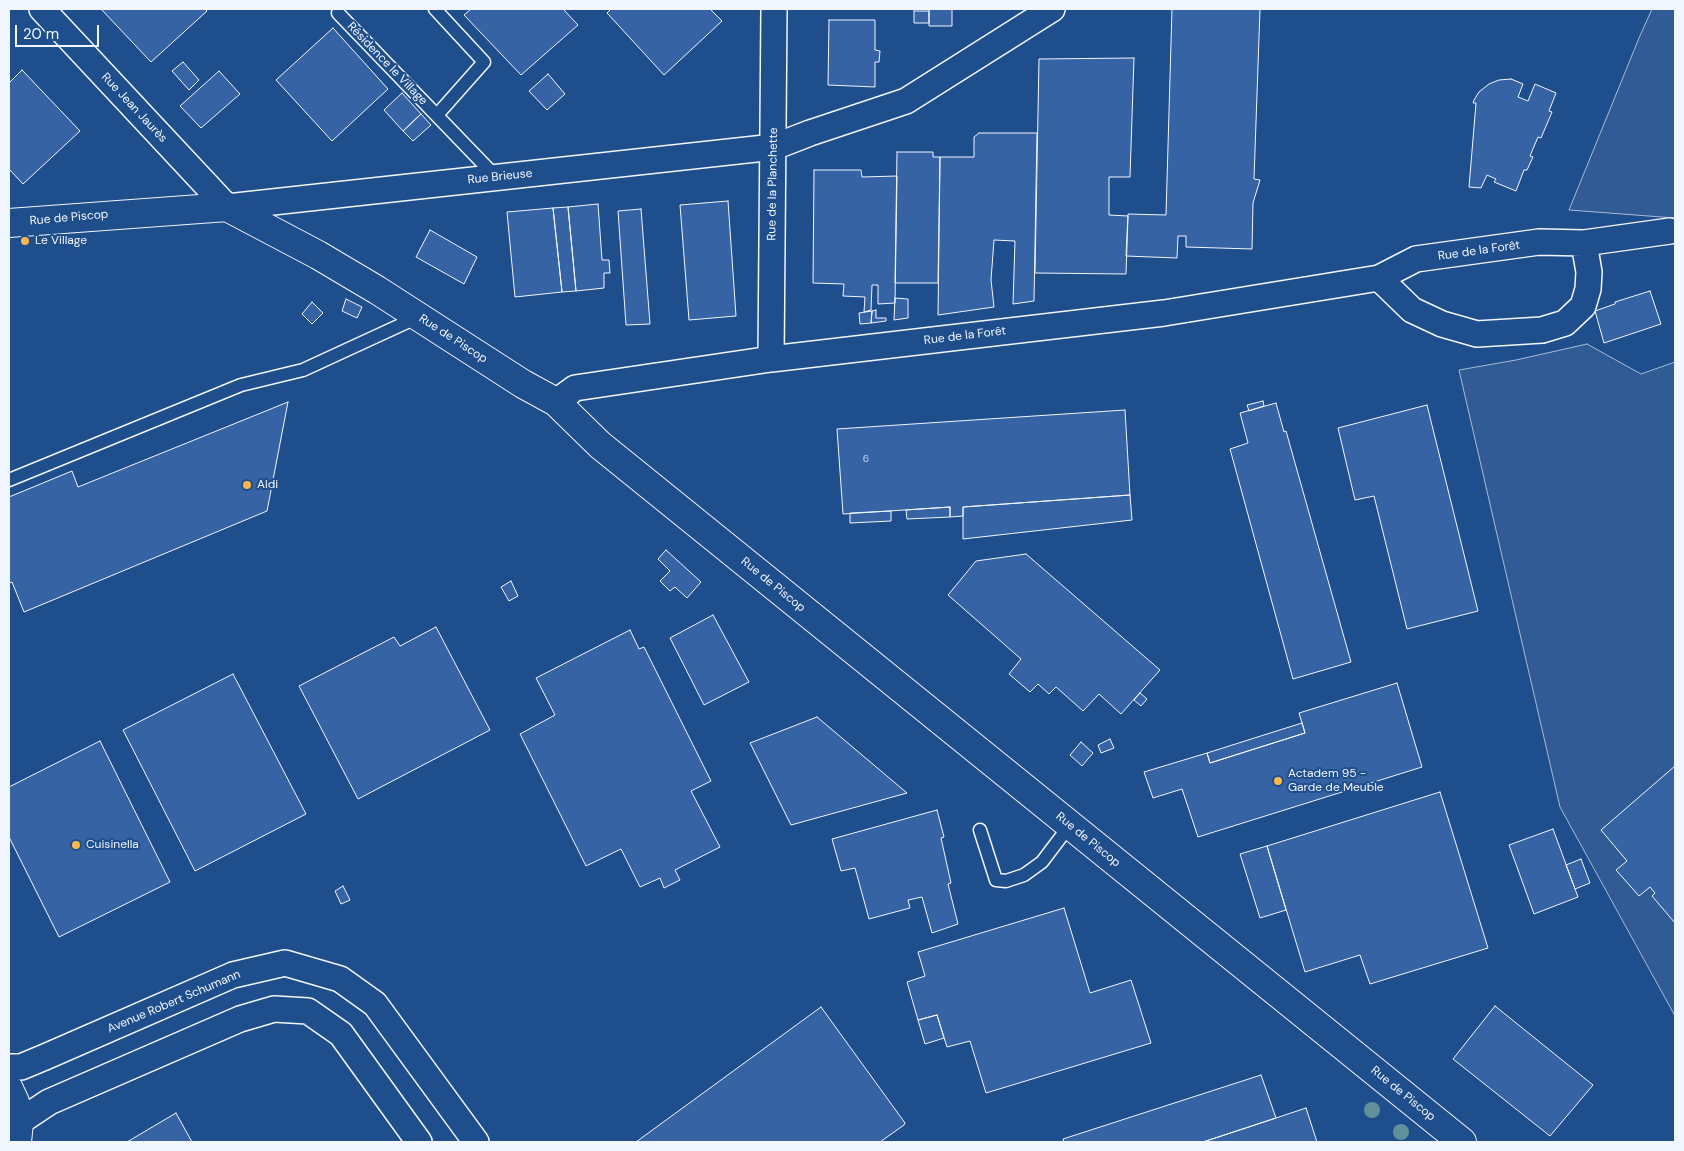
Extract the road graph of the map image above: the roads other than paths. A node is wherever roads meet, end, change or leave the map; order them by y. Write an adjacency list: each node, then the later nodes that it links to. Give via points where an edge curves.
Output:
1 (42, 9): 9 (street, Rue Jean Jaurès)
2 (435, 9): 6 (lane, Résidence le Village, via 484,62)
3 (774, 9): 7 (street, Rue de la Planchette)
4 (1052, 9): 7 (street, Rue Brieuse, via 906,101)
5 (338, 13): 6 (lane, Résidence le Village)
6 (436, 115): 8 (lane, Résidence le Village)
7 (774, 147): 8 (street, Rue Brieuse); 15 (street, Rue de la Planchette)
8 (496, 178): 9 (street, Rue Brieuse)
9 (227, 207): 10 (street, Rue de Piscop); 14 (street, Rue de Piscop, via 318,255)
10 (9, 222)
11 (1672, 231): 12 (street, Rue de la Forêt)
12 (1584, 243): 13 (street, Rue de la Forêt, via 1539,242 1416,260); 13 (street, via 1588,290 1583,306 1565,323 1542,330 1478,334 1442,324 1412,310)
13 (1379, 278): 15 (street, Rue de la Forêt, via 1164,313)
14 (418, 317): 16 (street, Rue de Piscop); 17 (lane, via 303,370 242,385)
15 (771, 359): 16 (street, Rue de la Forêt, via 575,388)
16 (556, 402): 18 (street, Rue de Piscop, via 600,445)
17 (9, 480)
18 (1070, 825): 19 (lane, via 1042,862 1024,875 1006,881 996,880); 25 (street, Rue de Piscop)
19 (980, 830)
20 (9, 1067): 24 (street, Avenue Robert Schumann, via 22,1067 233,975 285,963 340,979 375,1004)
21 (9, 1089): 22 (street, via 15,1102)
22 (18, 1132): 23 (street, via 50,1102 240,1019 274,1008 308,1011 341,1034)
23 (419, 1142)
24 (476, 1142)
25 (1462, 1142)

